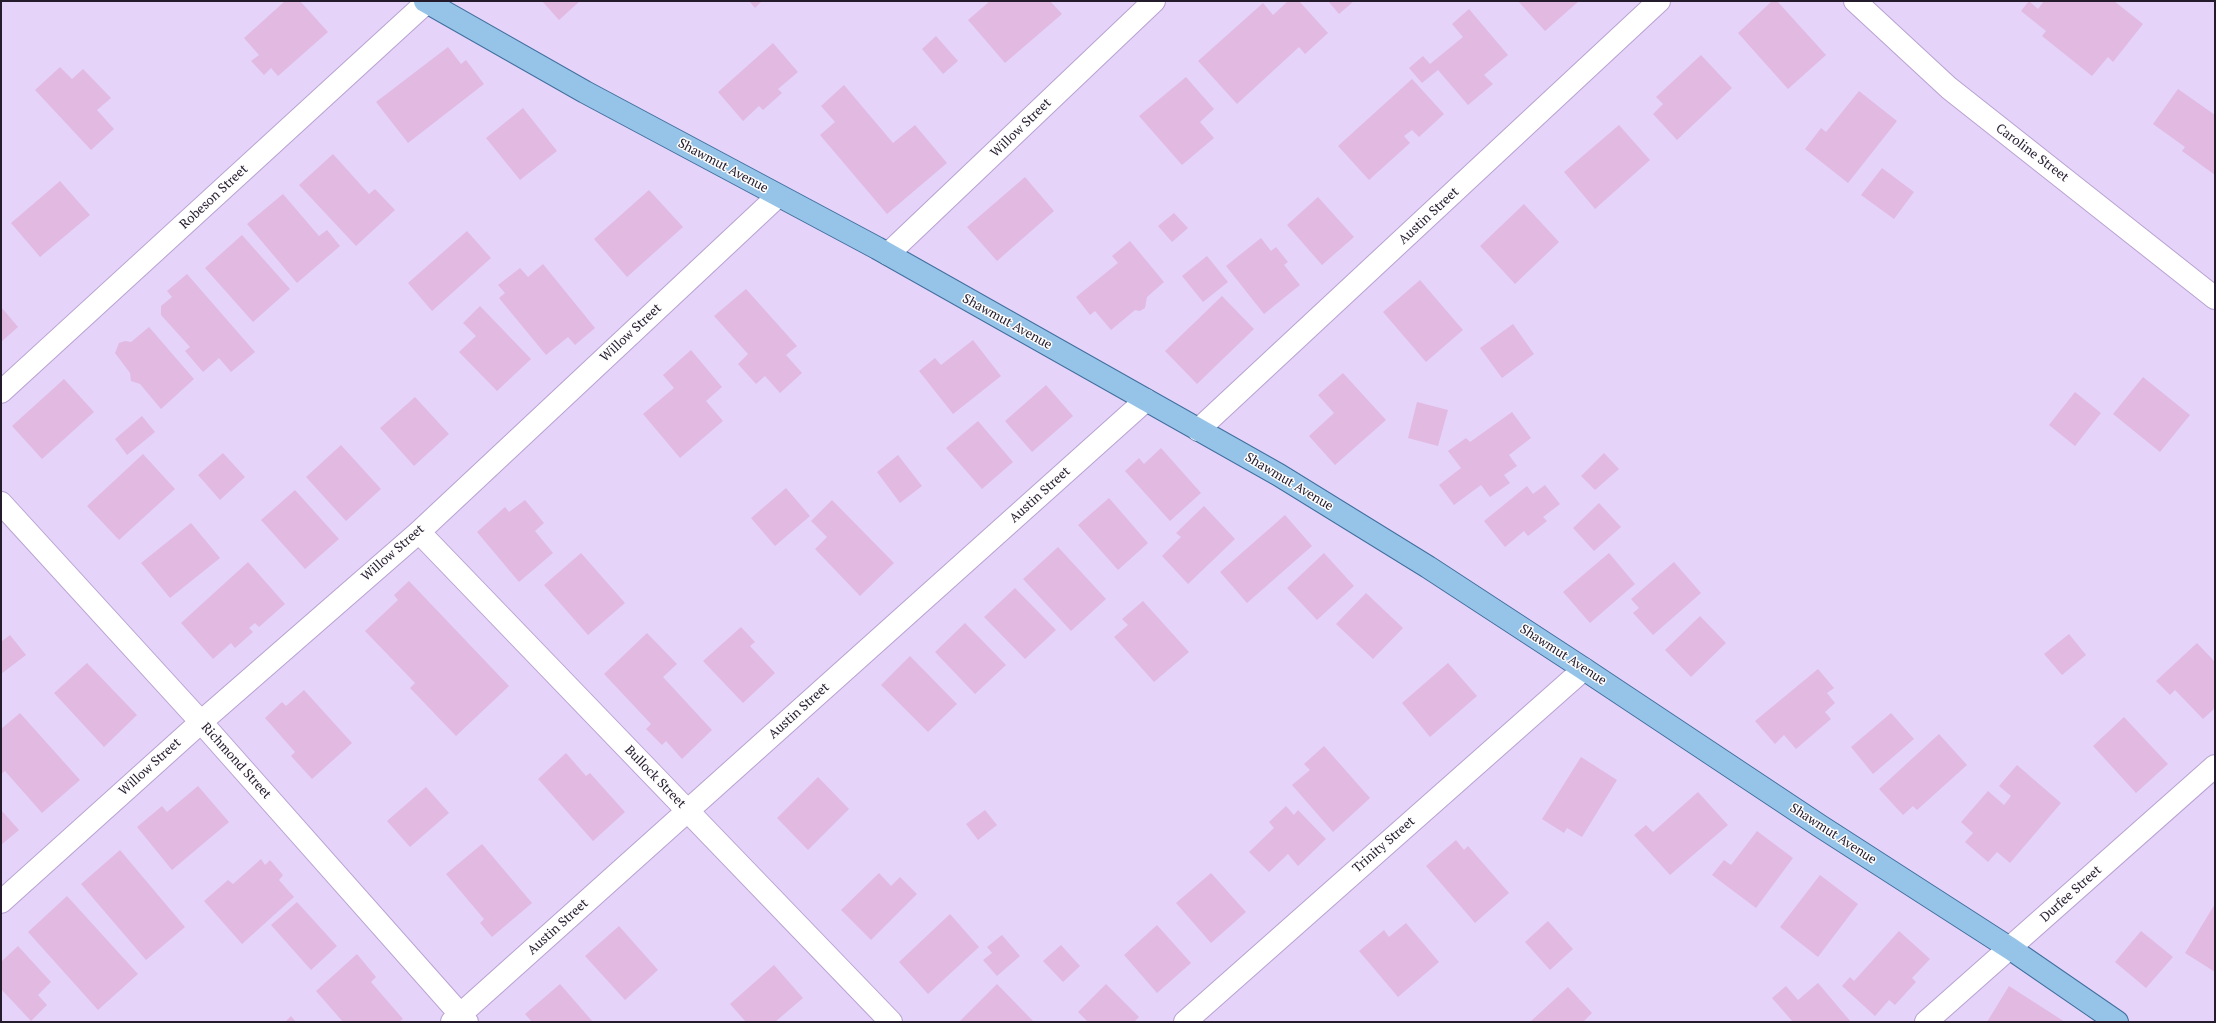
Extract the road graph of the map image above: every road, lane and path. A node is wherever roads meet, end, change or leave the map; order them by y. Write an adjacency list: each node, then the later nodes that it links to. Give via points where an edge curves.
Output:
1 (427, 1): 5 (main road, Shawmut Avenue, via 585,92); 8 (street, Robeson Street)
2 (1154, 1): 6 (street, Willow Street)
3 (1659, 1): 10 (street, Austin Street)
4 (1855, 1): 7 (street, Caroline Street, via 1949,88)
5 (778, 196): 6 (main road, Shawmut Avenue); 12 (street, Willow Street)
6 (888, 254): 9 (main road, Shawmut Avenue)
7 (2215, 298)
8 (1, 392)
9 (1146, 400): 10 (main road, Shawmut Avenue); 16 (street, Austin Street)
10 (1198, 430): 13 (main road, Shawmut Avenue, via 1279,475 1409,555)
11 (1, 503): 14 (street, Richmond Street)
12 (419, 532): 14 (street, Willow Street); 16 (street, Bullock Street)
13 (1584, 669): 18 (main road, Shawmut Avenue); 21 (street, Trinity Street)
14 (201, 722): 17 (street, Willow Street); 19 (street, Richmond Street)
15 (2215, 766): 18 (street, Durfee Street)
16 (688, 811): 19 (street, Austin Street); 20 (street, Bullock Street)
17 (1, 902)
18 (2011, 949): 22 (street, Durfee Street); 23 (main road, Shawmut Avenue)
19 (460, 1020)
20 (891, 1022)
21 (1185, 1022)
22 (1926, 1022)
23 (2117, 1022)

